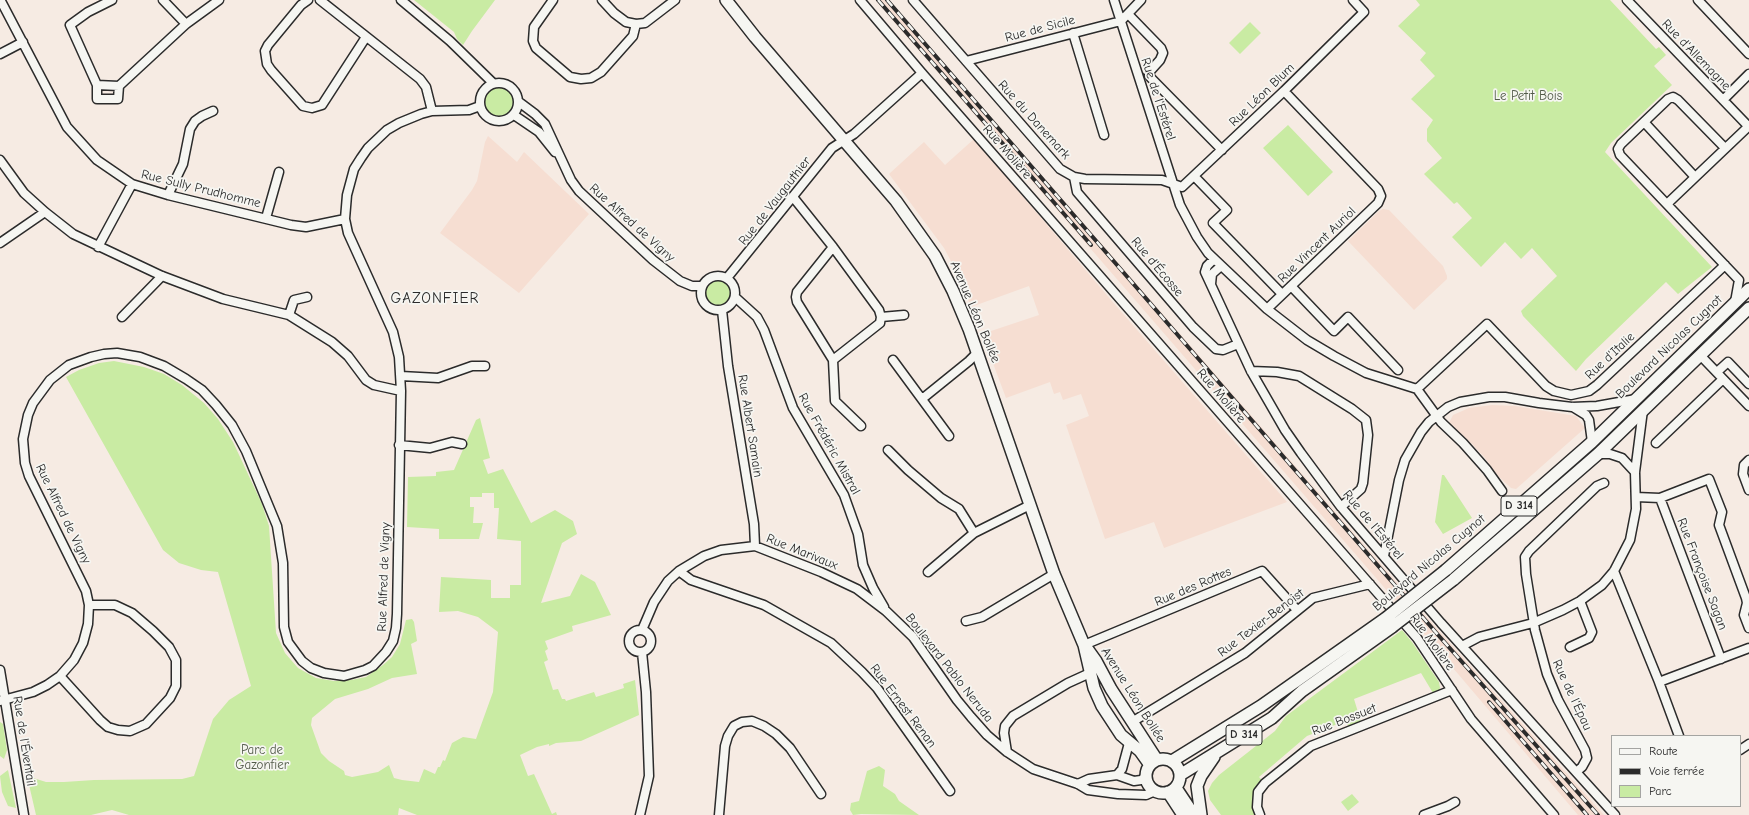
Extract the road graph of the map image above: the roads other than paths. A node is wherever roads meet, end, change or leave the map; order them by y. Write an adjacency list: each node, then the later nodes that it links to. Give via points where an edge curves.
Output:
1 (112, 0): 32 (street, via 88,12 70,26)
2 (163, 0): 21 (street)
3 (308, 0): 24 (street, via 301,5 265,51 270,70 303,106 312,108 322,105)
4 (320, 0): 24 (street)
5 (401, 0): 31 (street, via 450,41)
6 (554, 0): 22 (street, via 534,27 533,41 536,48 570,77 591,78 601,72 633,36)
7 (602, 0): 22 (street, via 626,22)
8 (675, 0): 22 (street, via 645,23)
9 (726, 0): 44 (main road, Avenue Léon Bollée)
10 (860, 0): 29 (street, Rue Molière)
11 (913, 0): 28 (street, Rue du Danemark)
12 (1114, 0): 20 (street, Rue de l'Estérel)
13 (1141, 0): 19 (street)
14 (1354, 0): 34 (street, Rue Léon Blum, via 1364,12)
15 (1627, 0): 35 (street, Rue d'Allemagne)
16 (1698, 0): 27 (street)
17 (217, 1): 21 (street)
18 (3, 2): 25 (street, Rue Sully Prudhomme)
19 (1128, 14): 20 (street); 46 (street, via 1163,53 1151,70 1151,78)
20 (1121, 21): 23 (street, Rue de Sicile); 54 (street, Rue de l'Estérel)
21 (186, 24): 33 (street)
22 (636, 24)
23 (1073, 33): 28 (street, Rue de Sicile); 43 (street)
24 (366, 37): 39 (street, via 420,79 426,87)
25 (23, 42): 26 (street); 53 (street, Rue Sully Prudhomme, via 66,127 97,160)
26 (0, 54)
27 (1749, 54)
28 (966, 61): 51 (street, Rue du Danemark, via 1060,169)
29 (922, 73): 44 (street, Rue de Vaugauthier); 129 (street, Rue Molière)
30 (1749, 74): 35 (street)
31 (493, 83): 36 (street, via 506,83 512,87); 37 (street, via 482,92)
32 (97, 85): 33 (street); 33 (street, via 97,99 118,99)
33 (119, 86)
34 (1284, 91): 46 (street, Rue Léon Blum); 72 (street, Rue Vincent Auriol, via 1378,189 1381,196 1378,202)
35 (1723, 100): 42 (street, Rue d'Allemagne)
36 (519, 102): 40 (street); 47 (street, Rue Alfred de Vigny, via 545,124)
37 (480, 106): 39 (street, Rue Alfred de Vigny, via 469,110); 40 (street, via 488,118 497,121)
38 (213, 111): 55 (street, via 195,121 190,129 183,164)
39 (432, 111): 60 (street, Rue Alfred de Vigny, via 399,123 387,130 368,148 350,180)
40 (514, 115): 47 (street, Rue Alfred de Vigny, via 539,132)
41 (1644, 122): 45 (street, via 1668,98 1673,97); 52 (street); 57 (street, via 1618,149 1620,155)
42 (1749, 126): 45 (street)
43 (1104, 135)
44 (844, 141): 56 (street, Rue de Vaugauthier, via 832,148); 86 (main road, Avenue Léon Bollée, via 896,201 935,256 953,291)
45 (1726, 148): 52 (street)
46 (1222, 150): 50 (street, Rue Léon Blum)
47 (561, 159): 71 (street, Rue Alfred de Vigny, via 579,192 653,260 680,281 692,286)
48 (0, 160): 58 (street, via 24,193)
49 (279, 172): 59 (street)
50 (1194, 176): 54 (street, Rue Léon Blum, via 1182,186); 74 (street, via 1227,210 1213,224)
51 (1074, 177): 54 (street, Rue du Danemark, via 1162,180); 85 (street, Rue d'Écosse, via 1078,192 1192,327 1216,349 1223,350)
52 (1695, 177): 57 (street)
53 (132, 184): 55 (street, Rue Sully Prudhomme); 62 (street)
54 (1173, 184): 64 (street, Rue de l'Estérel, via 1180,205 1197,237)
55 (168, 195): 59 (street, Rue Sully Prudhomme)
56 (793, 197): 63 (street); 68 (street, Rue de Vaugauthier)
57 (1667, 204): 65 (street)
58 (45, 212): 61 (street); 62 (street, via 73,234)
59 (266, 218): 60 (street, Rue Sully Prudhomme, via 306,227)
60 (346, 219): 94 (street, Rue Alfred de Vigny, via 348,234 393,332 400,357)
61 (0, 243)
62 (98, 247): 67 (street)
63 (833, 247): 84 (street, via 879,310); 88 (street, via 797,292 796,297)
64 (1214, 259): 66 (street, Rue de l'Estérel); 70 (street, Rue de l'Estérel, via 1205,268)
65 (1725, 265): 77 (street, via 1739,280); 97 (street, Rue d'Italie, via 1589,391 1577,395 1560,394 1546,386 1487,324)
66 (1221, 266): 70 (street, via 1212,274); 79 (street, Rue de l'Estérel)
67 (162, 276): 81 (street, via 223,299); 83 (street)
68 (727, 278): 71 (street, via 712,277); 76 (street, via 734,287)
69 (1749, 282): 77 (main road, D 314)
70 (1211, 284): 85 (street, Rue de l'Estérel)
71 (702, 286): 80 (street, via 701,294 705,304 710,308)
72 (1291, 286): 74 (street, Rue Vincent Auriol); 91 (street, via 1334,331 1348,317)
73 (1749, 289): 77 (main road, Boulevard Nicolas Cugnot / D 314)
74 (1282, 294): 79 (street, Rue Vincent Auriol)
75 (307, 297): 81 (street, via 294,300)
76 (735, 297): 80 (street, via 731,305); 133 (street, Rue Frédéric Mistral, via 757,317 793,408 844,495 858,534 863,565)
77 (1735, 302): 100 (main road, Boulevard Nicolas Cugnot / D 314)
78 (1749, 308): 87 (main road, Boulevard Nicolas Cugnot)
79 (1267, 309): 97 (street, Rue de l'Estérel, via 1307,340 1334,356 1366,373)
80 (722, 310): 123 (street, Rue Albert Samain, via 728,366 753,517)
81 (289, 315): 98 (street, via 332,342 348,356 366,380 374,385)
82 (904, 315): 84 (street)
83 (122, 317)
84 (881, 317): 88 (street, via 880,323)
85 (1238, 344): 92 (street, Rue de l'Estérel)
86 (978, 352): 99 (street); 120 (main road, Avenue Léon Bollée)
87 (1700, 354): 93 (street); 103 (main road, Boulevard Nicolas Cugnot)
88 (833, 360): 105 (street, via 835,401)
89 (893, 360): 99 (street)
90 (485, 366): 94 (street, via 472,366 438,378)
91 (1398, 370)
92 (1251, 371): 121 (street, Rue de l'Estérel, via 1285,430); 121 (street, via 1299,376 1366,420 1368,435 1364,483)
93 (1717, 372): 95 (street); 96 (street, via 1728,362)
94 (400, 376): 98 (street, Rue Alfred de Vigny)
95 (1723, 379): 101 (street); 108 (street)
96 (1749, 384)
97 (1417, 389): 104 (street)
98 (401, 391): 110 (street, Rue Alfred de Vigny)
99 (922, 399): 106 (street)
100 (1636, 399): 102 (street, via 1597,406); 107 (main road, Boulevard Nicolas Cugnot / D 314)
101 (1749, 406)
102 (1572, 407): 104 (street, via 1489,397 1460,402); 107 (street, via 1586,415 1589,420)
103 (1643, 410): 112 (main road, Boulevard Nicolas Cugnot); 114 (street)
104 (1436, 415): 117 (street, via 1488,470); 124 (street, via 1421,432 1405,460)
105 (861, 426)
106 (949, 436)
107 (1592, 442): 135 (main road, Boulevard Nicolas Cugnot / D 314, bridge)
108 (1656, 443)
109 (462, 444): 110 (street, via 452,442 430,448)
110 (399, 445): 131 (street, Rue Alfred de Vigny, via 397,614 393,641 380,660 365,670 344,676 324,674 302,661 288,642 284,627 283,563 270,506 241,440 216,405 202,390 186,379 156,362 140,357 117,353 104,354 69,365 50,380 33,403 24,427 23,450 29,476 82,583)
111 (888, 450): 122 (street, via 908,470 959,509)
112 (1598, 454): 114 (street, via 1622,458); 135 (main road, Boulevard Nicolas Cugnot / D 314, bridge, via 1453,580)
113 (1749, 460): 116 (street, via 1744,465 1743,474)
114 (1636, 472): 118 (street)
115 (1604, 483): 136 (street, via 1597,486 1524,557)
116 (1749, 490)
117 (1502, 491)
118 (1636, 497): 119 (street); 126 (street, via 1630,540)
119 (1660, 498): 137 (street, via 1710,479 1722,512 1719,525 1746,598 1744,615); 144 (street, Rue Françoise Sagan)
120 (1030, 505): 122 (street); 128 (main road, Avenue Léon Bollée)
121 (1341, 507): 124 (street, Rue de l'Estérel)
122 (974, 533): 127 (street)
123 (755, 546): 125 (street, Rue Marivaux, via 721,550 704,556); 133 (street, Rue Marivaux, via 857,589)
124 (1384, 556): 140 (street, Rue de l'Estérel)
125 (679, 571): 138 (street, Rue Marivaux, via 668,581 654,602); 164 (street, Rue Ernest Renan, via 690,580 764,605 831,643 877,688)
126 (1614, 571): 130 (street, via 1602,585); 148 (street)
127 (928, 572)
128 (1054, 574): 134 (street, via 982,617); 139 (main road, Avenue Léon Bollée)
129 (1370, 584): 132 (street, Rue Texier-Benoist, via 1313,598); 149 (street, Rue Molière, via 1417,638)
130 (1580, 601): 136 (street); 141 (street, via 1592,632 1589,638)
131 (89, 605): 147 (street, Rue Alfred de Vigny, via 83,643 74,660); 147 (street, via 115,605 132,613 153,631 169,647 176,660 176,686 170,698 146,724 130,731 118,730 108,727 100,720)
132 (1297, 610): 139 (street, Rue des Rottes, via 1262,571); 151 (street, Rue Texier-Benoist, via 1245,653)
133 (886, 611): 154 (street, Boulevard Pablo Neruda, via 913,637 971,717)
134 (966, 621)
135 (1389, 623): 155 (main road, Boulevard Nicolas Cugnot / D 314, via 1302,691 1272,718); 156 (main road, Boulevard Nicolas Cugnot / D 314)
136 (1533, 623): 140 (street, via 1479,637); 158 (street, Rue de l'Épau, via 1547,674 1585,750 1587,758)
137 (1749, 628)
138 (642, 630): 143 (street, via 649,634 651,641 648,648); 143 (street, via 633,632 629,642 632,648)
139 (1084, 646): 146 (main road, Avenue Léon Bollée); 151 (main road, Avenue Léon Bollée, via 1096,660)
140 (1462, 646): 158 (street, Rue de l'Estérel)
141 (1570, 646)
142 (1749, 648): 144 (street)
143 (642, 652): 170 (street, via 649,776)
144 (1721, 659): 148 (street)
145 (0, 670): 150 (street, Rue de l'Éventail)
146 (1090, 673): 153 (main road, Avenue Léon Bollée, via 1102,706); 154 (street, via 1013,716 1005,726)
147 (60, 676): 150 (street, Rue Alfred de Vigny, via 33,692)
148 (1659, 682): 152 (street)
149 (1452, 690): 175 (street, Rue Bossuet, via 1311,746 1265,783 1258,792 1257,807); 177 (street, Rue Molière, via 1472,719)
150 (2, 700): 169 (street, Rue de l'Éventail)
151 (1132, 722): 157 (main road, Avenue Léon Bollée)
152 (1679, 735)
153 (1129, 743): 157 (main road, Avenue Léon Bollée); 159 (street, via 1122,769)
154 (1007, 752): 162 (street, Boulevard Pablo Neruda, via 1033,769)
155 (1217, 752): 160 (main road, Boulevard Nicolas Cugnot / D 314); 174 (main road, via 1197,786)
156 (1172, 761): 157 (main road, Avenue Léon Bollée, via 1163,758); 160 (main road, via 1178,767)
157 (1153, 762): 161 (main road, via 1147,770)
158 (1576, 772): 168 (street, Rue de l'Estérel)
159 (1117, 775): 161 (street, via 1134,781); 162 (street, via 1089,779)
160 (1180, 775): 163 (main road, via 1180,782)
161 (1146, 777): 165 (main road)
162 (1078, 784): 165 (street, Boulevard Pablo Neruda, via 1088,790 1118,794 1146,795)
163 (1172, 790): 165 (main road, via 1163,793); 172 (main road); 173 (main road)
164 (950, 791)
165 (1155, 791)
166 (821, 794): 171 (street, via 790,748 776,734 758,723 742,722 734,726 725,746)
167 (1455, 802): 176 (street)
168 (1609, 804): 178 (street, Rue de l'Estérel)
169 (24, 815)
170 (640, 815)
171 (719, 815)
172 (1183, 815)
173 (1194, 815)
174 (1201, 815)
175 (1260, 815)
176 (1424, 815)
177 (1554, 815)
178 (1615, 815)

